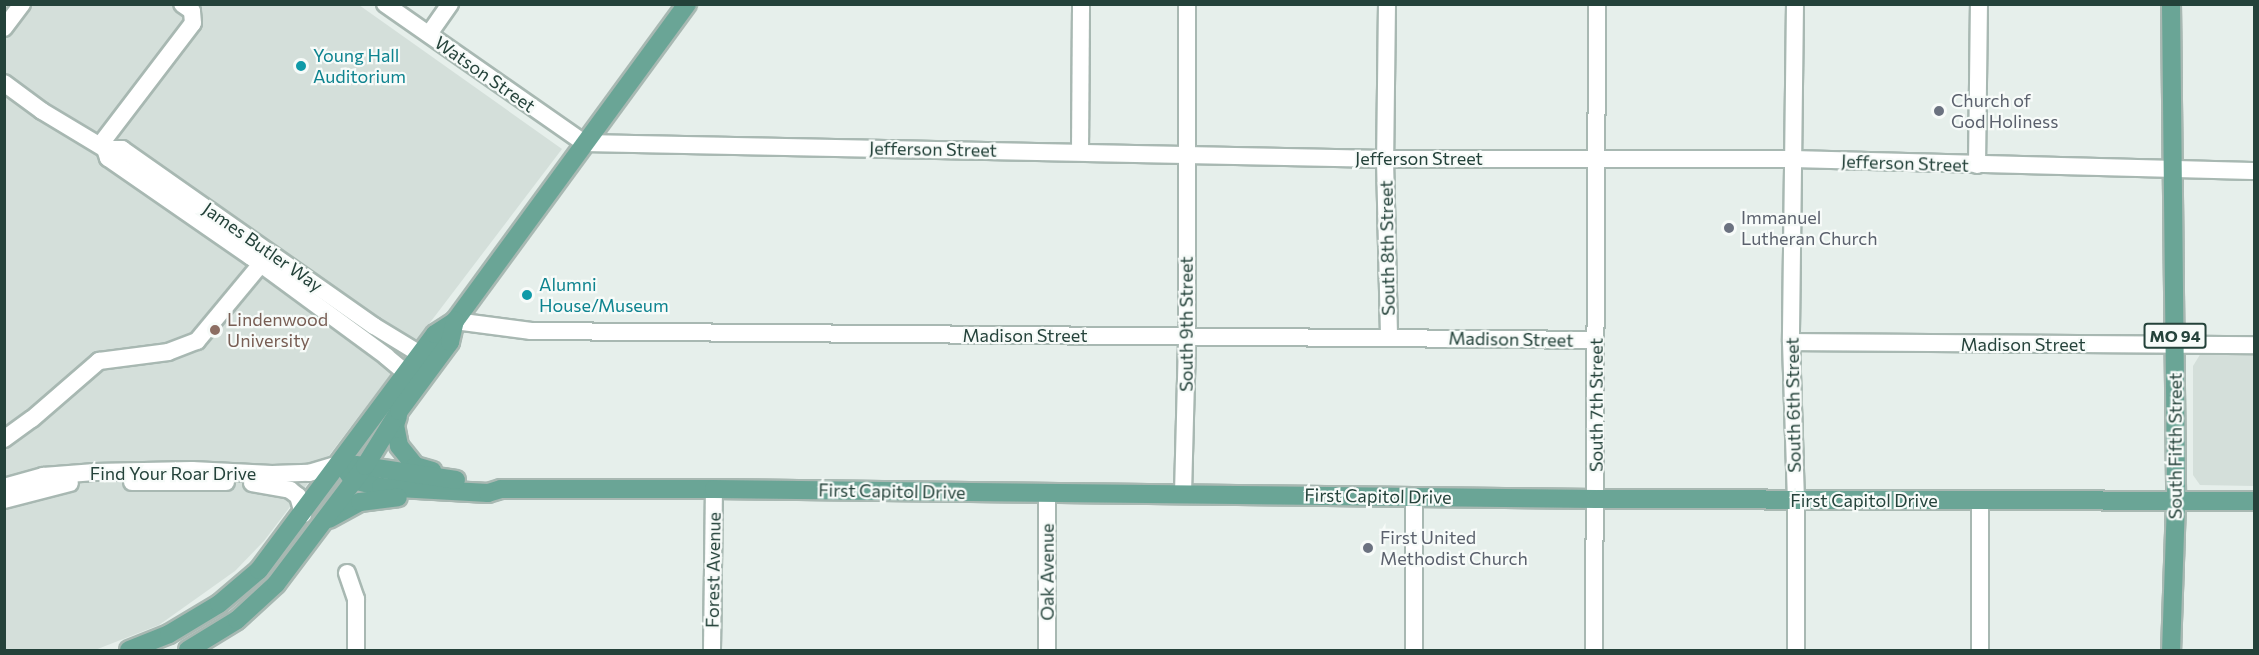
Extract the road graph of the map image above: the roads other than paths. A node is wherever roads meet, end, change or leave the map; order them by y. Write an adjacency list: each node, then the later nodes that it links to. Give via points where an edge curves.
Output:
1 (22, 4): 13 (street)
2 (182, 4): 17 (street, via 192,11 193,23)
3 (385, 4): 14 (street, Watson Street)
4 (450, 4): 14 (street)
5 (687, 4): 16 (main road)
6 (1081, 4): 18 (street)
7 (1187, 4): 19 (street, South 9th Street)
8 (1387, 4): 20 (street, South 8th Street)
9 (1597, 4): 21 (street, South 7th Street)
10 (1795, 4): 22 (street, South 6th Street)
11 (1979, 4): 23 (street)
12 (2171, 4): 24 (main road, MO 94)
13 (4, 28)
14 (429, 34): 16 (street, Watson Street)
15 (4, 83): 17 (street, James Butler Way)
16 (584, 143): 18 (street, Jefferson Street); 27 (main road)
17 (102, 147): 26 (street, James Butler Way, via 108,158); 34 (street, James Butler Way, via 122,149 374,326)
18 (1080, 151): 19 (street, Jefferson Street)
19 (1186, 155): 20 (street, Jefferson Street); 28 (street, South 9th Street)
20 (1385, 159): 21 (street, Jefferson Street); 29 (street, South 8th Street)
21 (1597, 159): 22 (street, Jefferson Street); 30 (street, South 7th Street)
22 (1791, 159): 23 (street, Jefferson Street); 31 (street, South 6th Street)
23 (1977, 165): 24 (street, Jefferson Street)
24 (2172, 170): 25 (street, Jefferson Street); 32 (main road, South Fifth Street / MO 94)
25 (2254, 171)
26 (261, 264): 35 (street, James Butler Way); 37 (street, via 197,341 168,352 99,361)
27 (455, 321): 28 (street, Madison Street, via 531,331); 34 (main road, via 435,334); 36 (main road, via 450,342)
28 (1186, 336): 29 (street, Madison Street); 45 (street, South 9th Street)
29 (1389, 338): 30 (street, Madison Street)
30 (1595, 340): 47 (street, South 7th Street)
31 (1791, 342): 32 (street, Madison Street); 49 (street, South 6th Street)
32 (2175, 344): 33 (street, Madison Street); 52 (main road, South Fifth Street / MO 94)
33 (2254, 345)
34 (420, 354): 35 (main road)
35 (406, 373): 38 (main road)
36 (399, 411): 39 (main road); 40 (main road, via 395,425 399,446 415,466)
37 (4, 439)
38 (341, 463): 39 (main road); 41 (street, Find Your Roar Drive, via 309,473 282,474 192,470 95,472 43,476); 53 (main road)
39 (359, 473): 40 (main road, First Capitol Drive, via 387,472); 43 (main road, First Capitol Drive, via 381,487); 54 (main road)
40 (469, 482): 43 (main road, First Capitol Drive, via 489,484)
41 (4, 487)
42 (714, 489): 43 (main road, First Capitol Drive); 44 (main road, First Capitol Drive); 59 (street, Forest Avenue)
43 (495, 491): 54 (main road, via 467,499 376,498 360,501)
44 (1047, 493): 45 (main road, First Capitol Drive); 60 (street, Oak Avenue)
45 (1183, 494): 46 (main road, First Capitol Drive)
46 (1414, 497): 47 (main road, First Capitol Drive); 61 (street)
47 (1596, 499): 49 (main road, First Capitol Drive); 62 (street, South 7th Street)
48 (4, 500): 53 (street, Find Your Roar Drive, via 61,484 250,483 290,490 298,496)
49 (1796, 500): 50 (main road, First Capitol Drive); 63 (street, South 6th Street)
50 (1980, 501): 52 (main road, First Capitol Drive); 64 (street)
51 (2254, 501): 52 (main road, First Capitol Drive)
52 (2176, 502): 65 (main road, South Fifth Street)
53 (303, 514): 56 (main road, via 243,585 169,634)
54 (322, 522): 57 (main road, via 260,602)
55 (347, 573): 58 (street, via 356,598)
56 (135, 649)
57 (188, 651)
58 (356, 651)
59 (712, 651)
60 (1047, 651)
61 (1414, 651)
62 (1594, 651)
63 (1796, 651)
64 (1980, 651)
65 (2171, 651)

